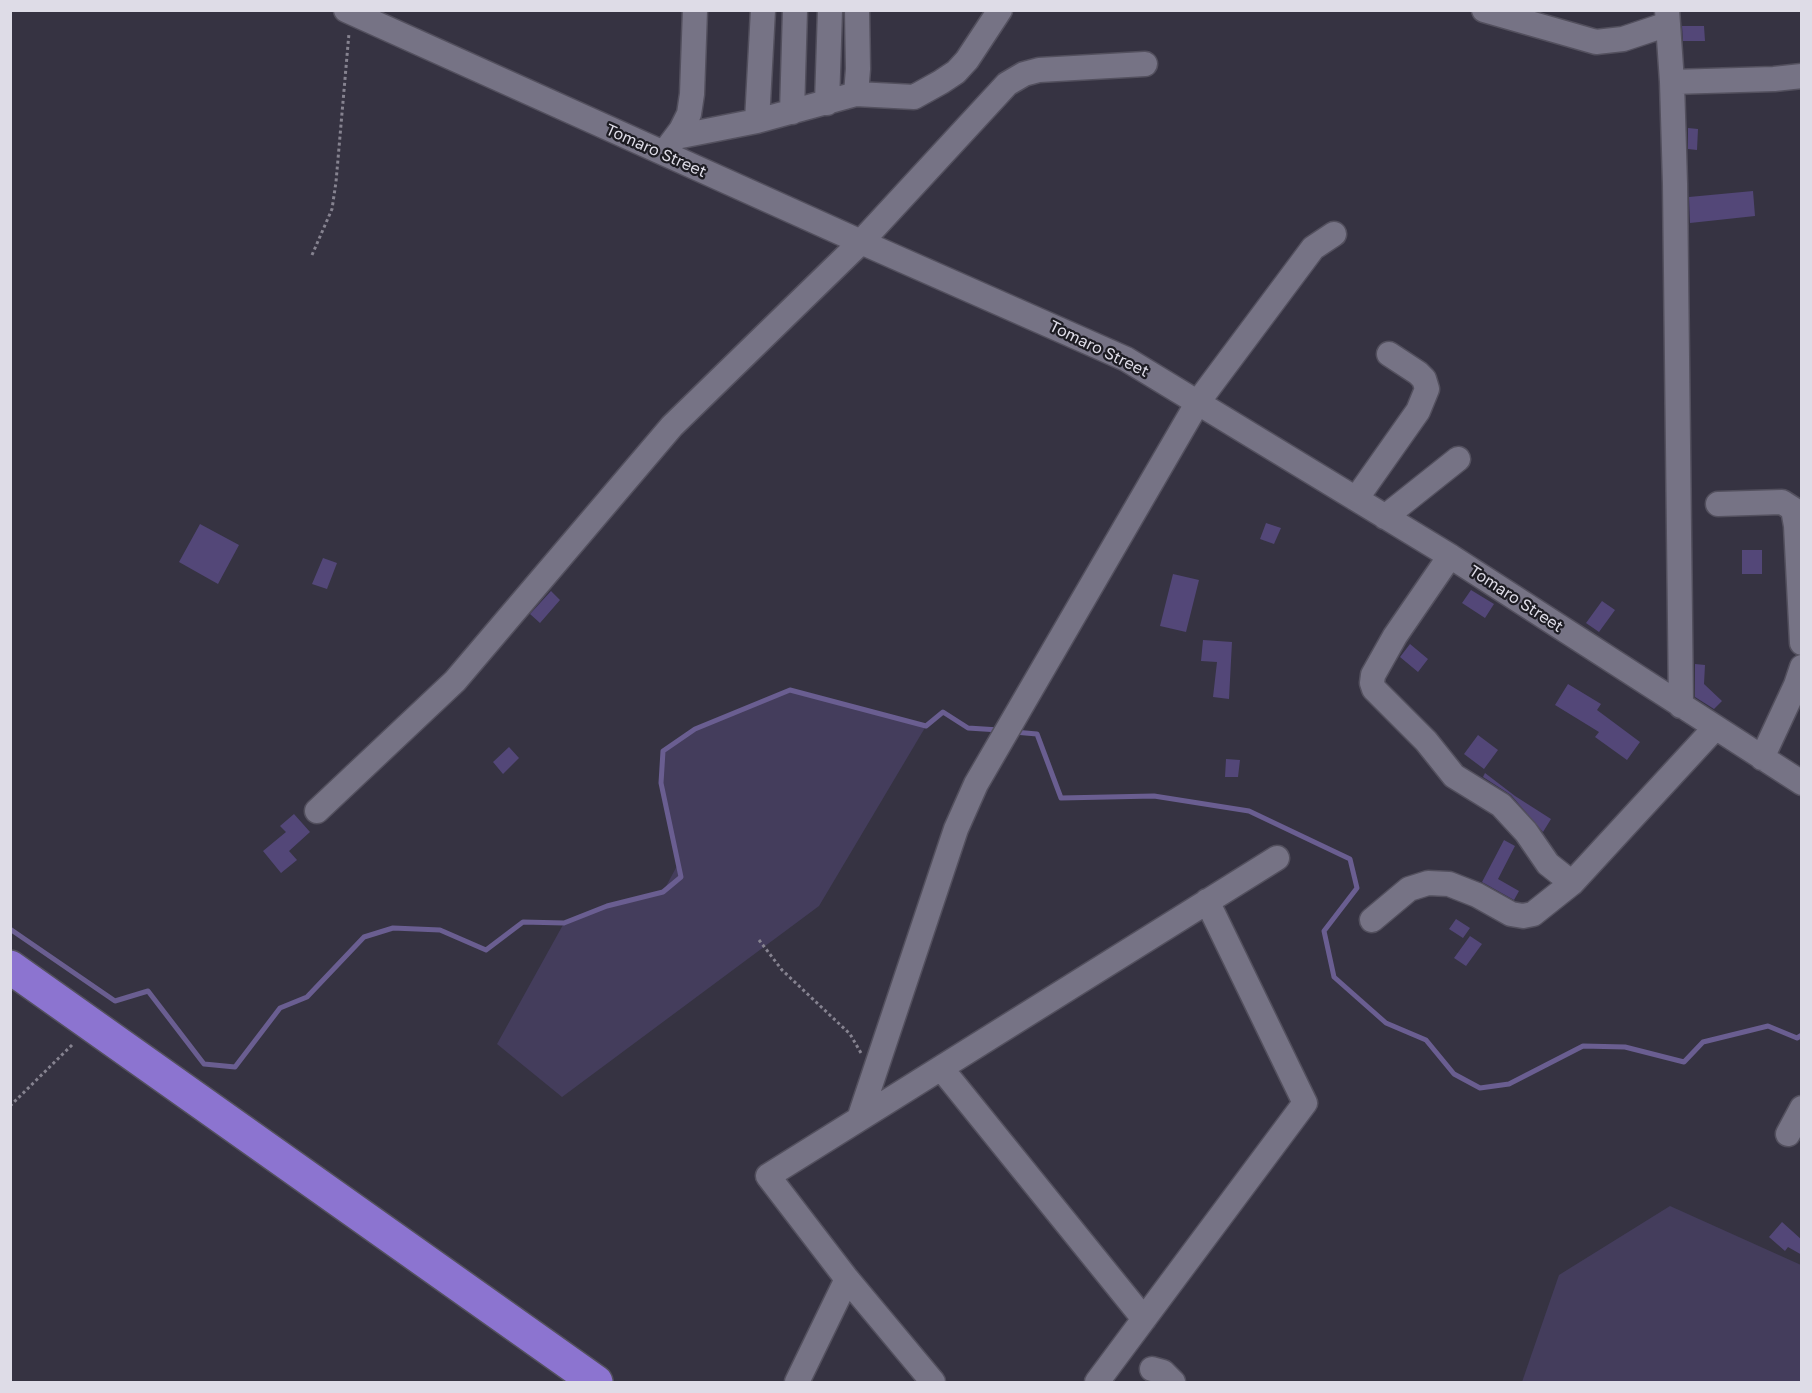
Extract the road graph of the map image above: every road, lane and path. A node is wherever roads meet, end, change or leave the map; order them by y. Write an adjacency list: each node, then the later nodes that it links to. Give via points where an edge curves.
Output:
1 (694, 10): 17 (street, via 692,94 688,114)
2 (763, 10): 16 (street)
3 (795, 10): 15 (street)
4 (830, 10): 14 (street)
5 (857, 10): 13 (street)
6 (1000, 10): 13 (street, via 967,60 925,92 914,96)
7 (1484, 10): 9 (street, via 1596,42 1623,39)
8 (348, 12): 17 (street, Tomaro Street); 20 (path, via 336,182 332,209)
9 (1667, 17): 12 (street)
10 (1145, 64): 19 (street, via 1039,70 1008,84)
11 (1802, 76): 12 (street)
12 (1672, 82): 30 (street)
13 (856, 94): 14 (street)
14 (827, 103): 15 (street)
15 (792, 112): 16 (street)
16 (758, 121): 17 (street)
17 (669, 146): 19 (street, Tomaro Street)
18 (1334, 234): 22 (street, via 1313,248)
19 (861, 242): 22 (street, Tomaro Street, via 1126,359); 34 (street, via 672,426 455,681)
20 (312, 255)
21 (1389, 354): 24 (street, via 1419,373 1427,389 1418,411)
22 (1198, 402): 24 (street, Tomaro Street); 44 (street, via 976,784 956,830)
23 (1458, 459): 26 (street)
24 (1356, 499): 26 (street, Tomaro Street)
25 (1718, 504): 28 (street, via 1782,502 1793,509)
26 (1385, 517): 27 (street, Tomaro Street)
27 (1450, 556): 30 (street, Tomaro Street); 36 (street, via 1395,636 1373,675 1374,689 1426,741 1454,776 1501,805 1548,864)
28 (1802, 643)
29 (1802, 667): 32 (street)
30 (1681, 706): 31 (street, Tomaro Street)
31 (1714, 729): 32 (street, Tomaro Street); 36 (street)
32 (1762, 758): 33 (street, Tomaro Street)
33 (1802, 783)
34 (317, 811)
35 (1276, 858): 37 (street)
36 (1572, 883): 38 (street, via 1533,914 1523,916 1510,914 1449,884 1428,883 1409,889)
37 (1207, 901): 43 (street); 50 (street, via 1305,1103)
38 (1372, 920)
39 (759, 940): 44 (path, via 782,970 850,1035)
40 (10, 967): 54 (highway)
41 (10, 981): 42 (highway)
42 (83, 1033): 45 (path); 53 (highway)
43 (941, 1068): 47 (street); 50 (street)
44 (874, 1075): 47 (street)
45 (10, 1106)
46 (1802, 1108): 48 (street)
47 (859, 1119): 49 (street, via 768,1176)
48 (1788, 1134)
49 (847, 1279): 52 (street); 55 (street)
50 (1144, 1320): 56 (street)
51 (1152, 1369): 57 (street, via 1163,1372)
52 (795, 1379)
53 (574, 1383)
54 (596, 1383)
55 (933, 1383)
56 (1097, 1383)
57 (1173, 1383)

